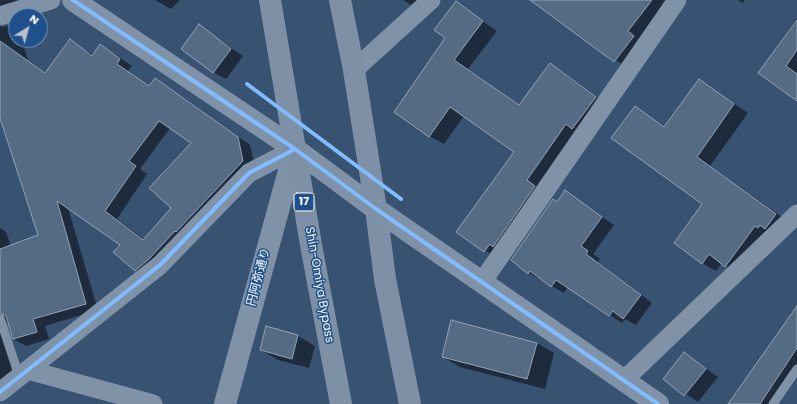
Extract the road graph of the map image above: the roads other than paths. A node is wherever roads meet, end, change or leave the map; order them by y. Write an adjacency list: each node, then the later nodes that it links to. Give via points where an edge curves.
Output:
1 (51, 0): 7 (street)
2 (73, 0): 9 (street)
3 (270, 0): 9 (highway, Shin-Omiya Bypass / 17)
4 (340, 0): 8 (highway)
5 (431, 0): 8 (street)
6 (677, 0): 12 (street)
7 (0, 16)
8 (354, 70): 10 (highway)
9 (295, 149): 10 (street); 15 (street, via 249,173 160,265); 19 (street, 円阿弥通り); 20 (highway, Shin-Omiya Bypass / 17)
10 (376, 208): 12 (street); 21 (highway, via 385,279)
11 (797, 214): 16 (street)
12 (482, 282): 16 (street)
13 (0, 318): 15 (lane)
14 (797, 369): 23 (lane)
15 (23, 373): 17 (street); 18 (street)
16 (624, 380): 22 (street)
17 (0, 392)
18 (153, 404)
19 (225, 404)
20 (341, 404)
21 (410, 404)
22 (658, 404)
23 (773, 404)

